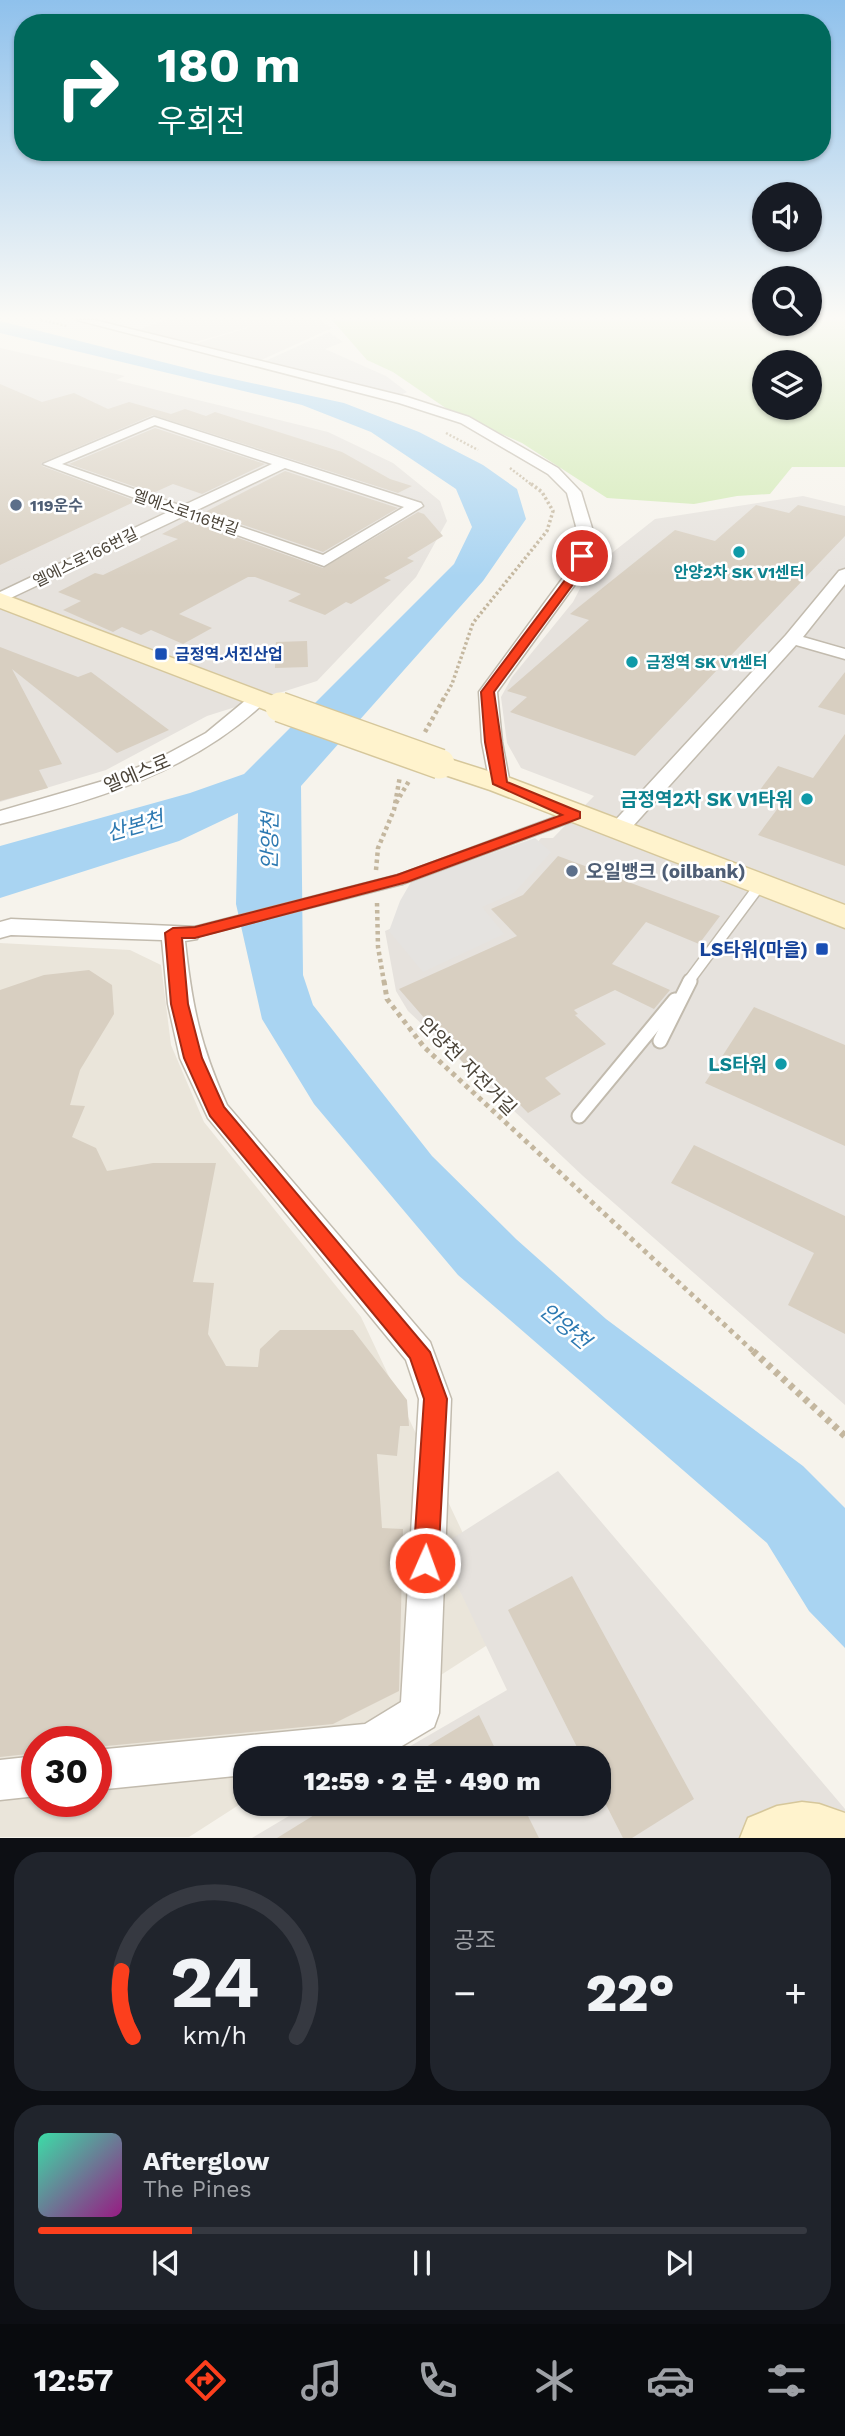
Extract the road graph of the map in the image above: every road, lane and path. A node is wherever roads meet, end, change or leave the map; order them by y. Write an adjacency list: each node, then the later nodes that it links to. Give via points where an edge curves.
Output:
1 (421, 406): 14 (street, via 465,420 553,471 574,492 589,541 576,572 488,692)
2 (440, 430): 3 (path)
3 (487, 454)
4 (499, 461): 12 (path, via 542,492 553,511 547,531 473,623 452,684)
5 (284, 463): 6 (street, 엘에스로166번길); 6 (street, 엘에스로116번길, via 154,421 50,464); 6 (street, 엘에스로116번길, via 416,506 324,561)
6 (183, 510): 8 (street, 엘에스로166번길)
7 (845, 574): 9 (street)
8 (0, 599): 11 (street)
9 (792, 639): 10 (street); 17 (street)
10 (845, 654)
11 (269, 703): 14 (street, bridge); 16 (street, 엘에스로, via 146,772)
12 (420, 740)
13 (401, 773): 18 (path, via 395,785 396,804 377,844)
14 (500, 784): 15 (street)
15 (575, 815): 17 (street); 23 (lane, bridge, via 402,879)
16 (0, 818)
17 (617, 831): 19 (street)
18 (376, 884)
19 (760, 885): 21 (street); 24 (lane)
20 (377, 896): 27 (path, 안양천 자전거길, via 378,947 387,999 425,1047)
21 (845, 917)
22 (0, 930): 23 (street)
23 (184, 933): 28 (street, via 180,1004 193,1058 217,1111 419,1352 435,1399 420,1713 370,1743)
24 (685, 987): 25 (lane); 26 (lane)
25 (660, 1041)
26 (579, 1116)
27 (845, 1436)
28 (112, 1768)
29 (21, 1778): 30 (street)
30 (0, 1780)
31 (768, 1838): 32 (street, via 786,1830 822,1831)
32 (836, 1838)

